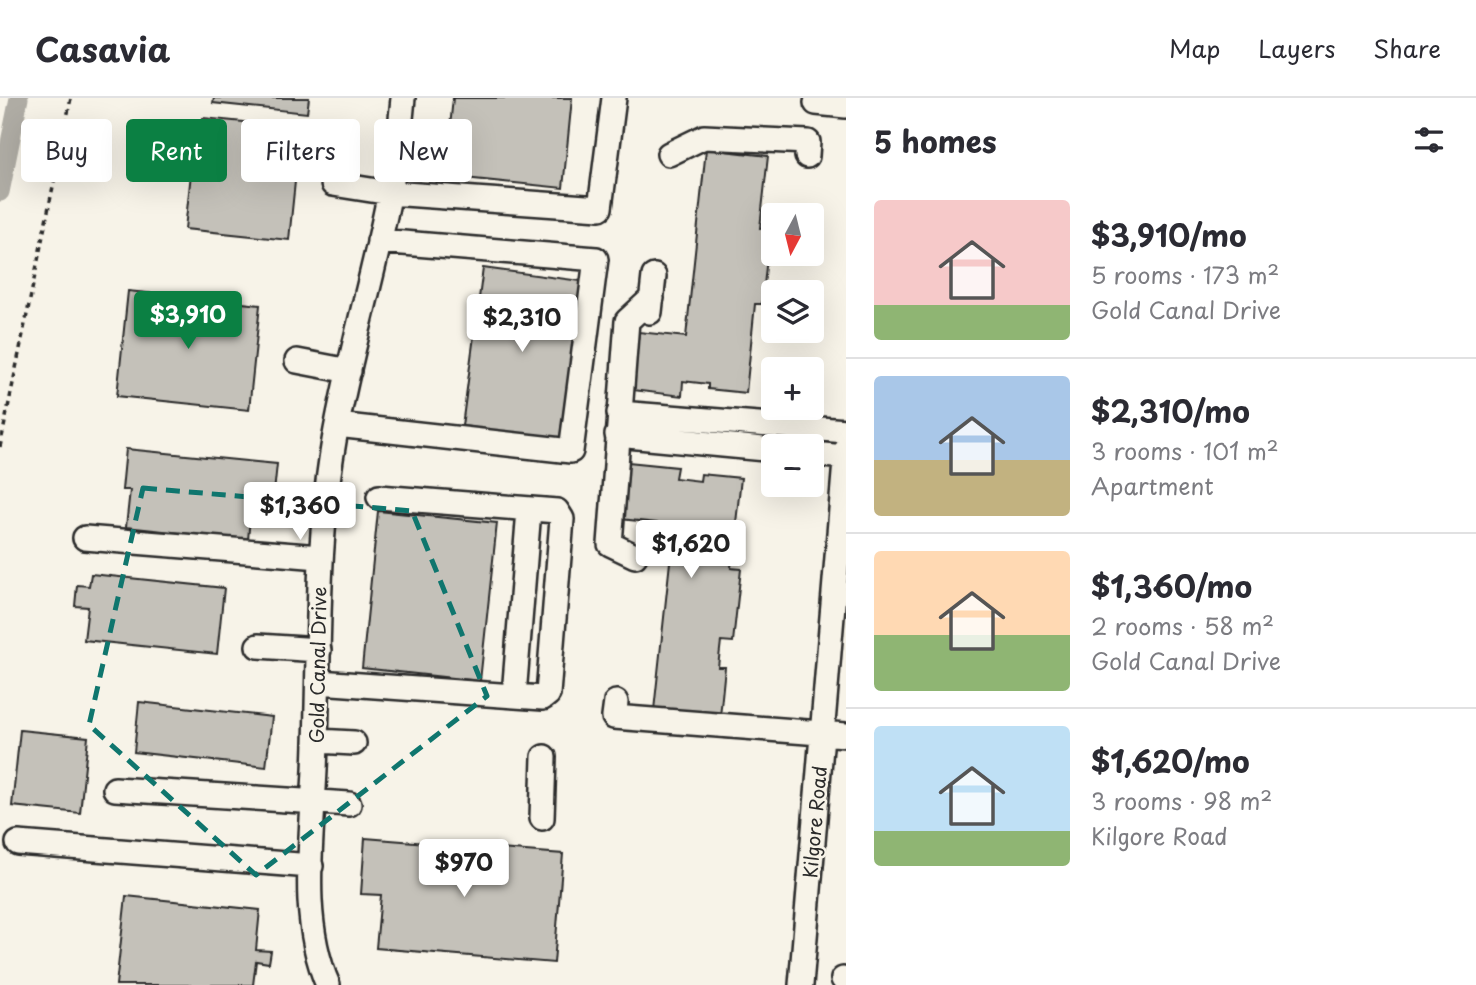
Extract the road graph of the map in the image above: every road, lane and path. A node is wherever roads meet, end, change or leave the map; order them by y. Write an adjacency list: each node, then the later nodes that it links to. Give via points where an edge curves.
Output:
1 (71, 98): 20 (path)
2 (403, 98): 9 (street, Gold Canal Drive)
3 (614, 98): 9 (street, via 600,208)
4 (816, 103): 5 (street)
5 (846, 106)
6 (669, 154): 7 (street, via 704,137 808,142)
7 (807, 156)
8 (333, 184): 9 (street)
9 (390, 192): 10 (street, Gold Canal Drive)
10 (379, 241): 13 (street, Gold Canal Drive); 15 (street, via 596,259 571,451)
11 (649, 322): 14 (street, via 653,287 627,321)
12 (297, 360): 13 (street)
13 (349, 372): 15 (street, Gold Canal Drive)
14 (618, 424): 18 (street); 28 (street, via 610,544)
15 (337, 425): 29 (street, Gold Canal Drive)
16 (783, 429): 17 (street); 18 (street)
17 (846, 431)
18 (727, 434): 19 (street)
19 (761, 446)
20 (0, 447)
21 (846, 450): 23 (street, Kilgore Road)
22 (824, 455): 23 (street)
23 (845, 457): 24 (street, Kilgore Road)
24 (844, 489): 30 (street, Kilgore Road)
25 (380, 497): 26 (street)
26 (529, 510): 34 (street); 34 (street, via 549,508 562,519 551,686 543,698)
27 (85, 538): 29 (street)
28 (635, 556)
29 (320, 557): 32 (street, Gold Canal Drive)
30 (840, 592): 36 (street, Kilgore Road)
31 (258, 646): 32 (street)
32 (319, 650): 33 (street, Gold Canal Drive)
33 (319, 682): 34 (street); 38 (street, Gold Canal Drive)
34 (514, 695)
35 (616, 702): 36 (street, via 614,717 764,721)
36 (822, 735): 37 (street); 48 (street, Kilgore Road)
37 (846, 735)
38 (317, 741): 39 (street); 42 (street, Gold Canal Drive)
39 (354, 743)
40 (544, 757): 44 (street)
41 (115, 789): 42 (street)
42 (314, 802): 43 (street); 46 (street, Gold Canal Drive)
43 (349, 804)
44 (542, 818)
45 (18, 843): 46 (street)
46 (311, 866): 47 (street, Gold Canal Drive, via 317,953)
47 (328, 985)
48 (801, 985)

